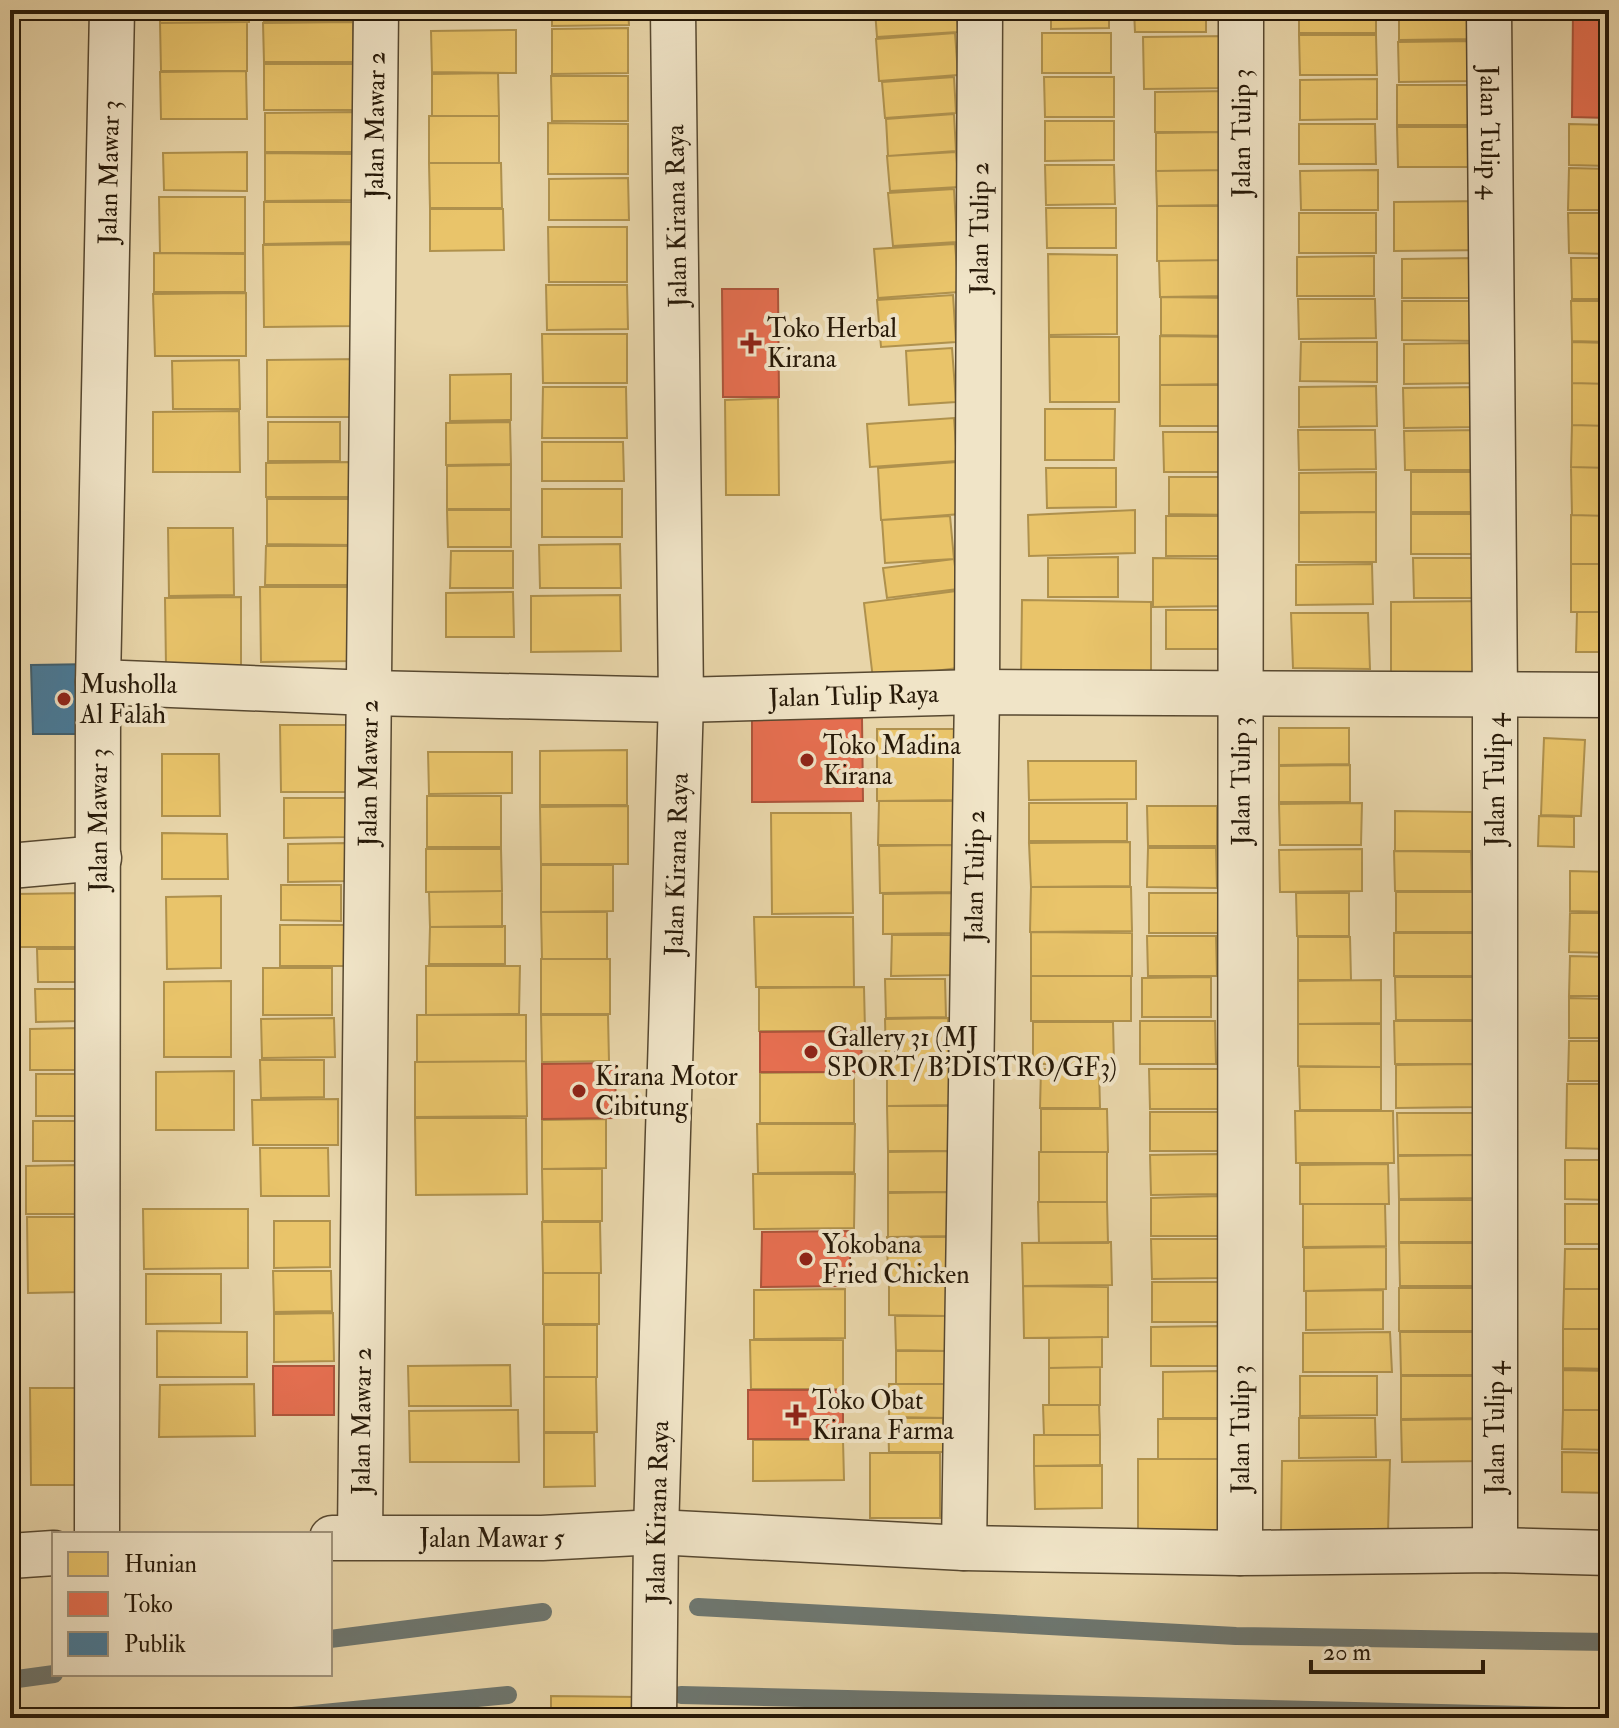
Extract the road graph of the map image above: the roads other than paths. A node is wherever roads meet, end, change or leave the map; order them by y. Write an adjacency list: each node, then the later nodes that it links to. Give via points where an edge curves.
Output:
1 (112, 10): 7 (street, Jalan Mawar 3)
2 (376, 10): 9 (street, Jalan Mawar 2)
3 (673, 10): 13 (street, Jalan Kirana Raya)
4 (980, 10): 8 (street, Jalan Tulip 2)
5 (1241, 10): 10 (street, Jalan Tulip 3)
6 (1489, 10): 11 (street, Jalan Tulip 4)
7 (98, 682): 9 (street, Jalan Tulip Raya); 14 (street, Jalan Mawar 3)
8 (977, 692): 10 (street, Jalan Tulip Raya); 13 (street, Jalan Tulip Raya); 19 (street, Jalan Tulip 2)
9 (370, 693): 13 (street, Jalan Tulip Raya); 18 (street, Jalan Mawar 2)
10 (1240, 694): 11 (street, Jalan Tulip Raya); 22 (street, Jalan Tulip 3)
11 (1495, 694): 12 (street, Jalan Tulip Raya); 20 (street, Jalan Tulip 4)
12 (1609, 695)
13 (681, 700): 17 (street, Jalan Kirana Raya)
14 (99, 858): 15 (street); 16 (street, Jalan Mawar 3)
15 (10, 866)
16 (97, 1532)
17 (656, 1532): 18 (street, Jalan Mawar 5); 19 (street, Jalan Mawar 5); 25 (street, Jalan Kirana Raya)
18 (345, 1538)
19 (964, 1548): 22 (street, Jalan Mawar 5)
20 (1495, 1550): 22 (street, Jalan Mawar 5); 23 (street, Jalan Mawar 5)
21 (52, 1553): 24 (street)
22 (1240, 1553)
23 (1609, 1553)
24 (10, 1556)
25 (654, 1718)

